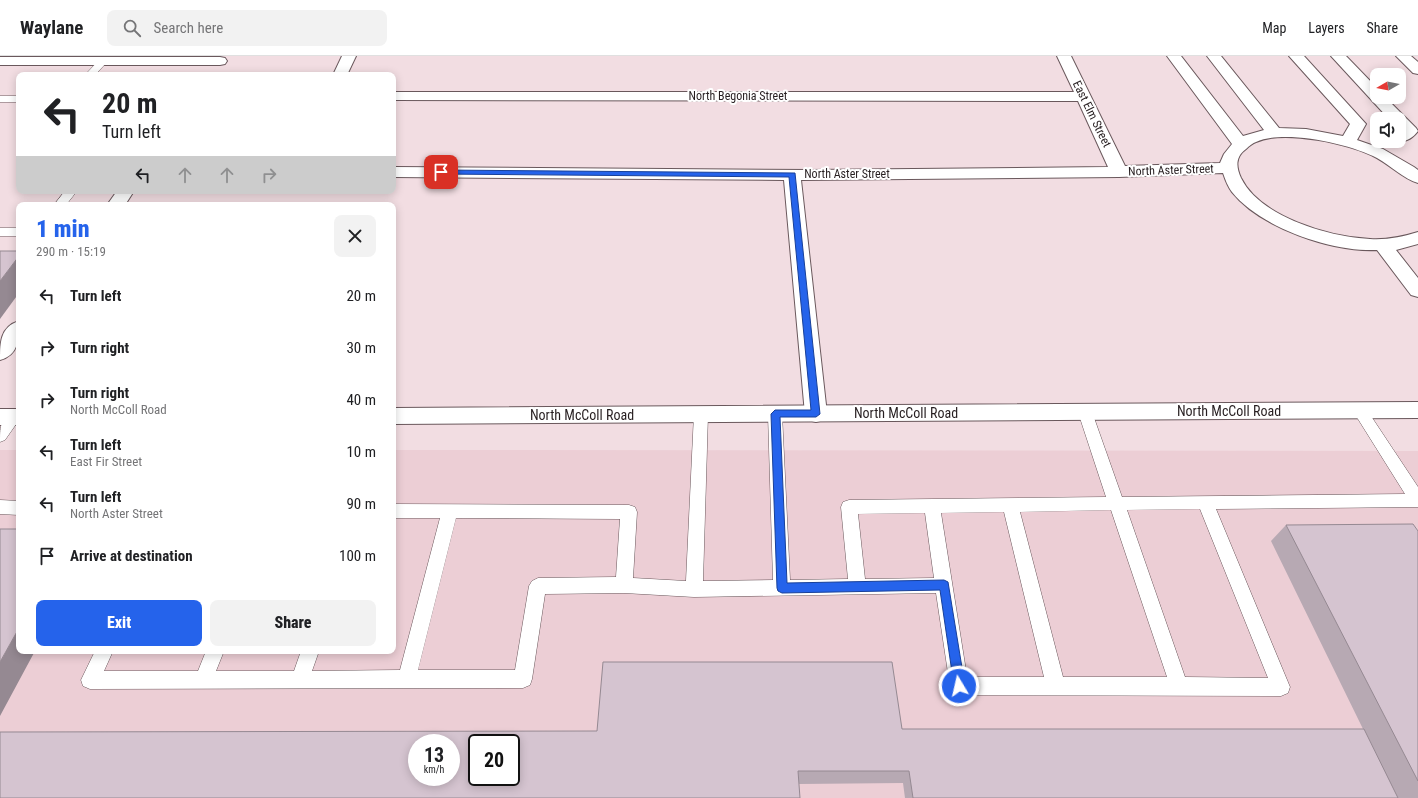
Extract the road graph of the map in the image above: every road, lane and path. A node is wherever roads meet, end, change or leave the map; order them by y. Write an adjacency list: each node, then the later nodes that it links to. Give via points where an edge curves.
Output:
1 (349, 56): 15 (street)
2 (1064, 56): 17 (street, East Elm Street)
3 (1174, 56): 25 (street)
4 (1214, 56): 22 (street)
5 (1296, 56): 24 (street, via 1358,124)
6 (1338, 56): 20 (street)
7 (1403, 56): 12 (street)
8 (222, 58): 11 (street); 14 (street)
9 (30, 59): 10 (street); 11 (street)
10 (0, 61)
11 (103, 61): 13 (lane)
12 (1418, 70)
13 (93, 72)
14 (212, 72)
15 (341, 72)
16 (396, 96): 17 (street, North Begonia Street)
17 (1084, 97): 30 (street, East Elm Street)
18 (16, 99): 19 (lane)
19 (0, 100)
20 (1390, 112)
21 (1406, 127): 23 (street, via 1410,131)
22 (1274, 133): 24 (street, via 1322,136); 25 (street, via 1255,137)
23 (1406, 134)
24 (1348, 142): 27 (street)
25 (1241, 144): 28 (street, via 1231,154)
26 (1383, 148): 27 (street)
27 (1377, 152): 32 (street, via 1403,166)
28 (1228, 168): 30 (street, North Aster Street); 38 (street, via 1235,185 1253,203 1279,220 1312,234 1348,243)
29 (396, 172): 31 (street, North Aster Street)
30 (1120, 172): 31 (street, North Aster Street)
31 (792, 175): 47 (street)
32 (1418, 178)
33 (69, 194): 34 (lane)
34 (62, 202)
35 (0, 232): 36 (lane)
36 (16, 232)
37 (1418, 238): 38 (street, via 1411,242)
38 (1383, 246): 39 (street)
39 (1418, 291)
40 (16, 332): 41 (street)
41 (0, 353)
42 (1418, 410): 43 (street, North McColl Road)
43 (1360, 411): 44 (street, North McColl Road); 51 (lane)
44 (1085, 412): 47 (street, North McColl Road); 53 (lane)
45 (701, 414): 46 (street, North McColl Road); 48 (street, North McColl Road); 64 (lane)
46 (775, 414): 47 (street, North McColl Road); 63 (lane)
47 (816, 414)
48 (396, 416)
49 (11, 417): 50 (lane)
50 (0, 436)
51 (1418, 500): 52 (lane)
52 (1205, 503): 53 (lane); 72 (lane, via 1281,687)
53 (1116, 504): 54 (lane); 72 (lane)
54 (1010, 505): 55 (lane); 71 (lane)
55 (932, 506): 61 (lane); 62 (lane, via 849,507)
56 (0, 507): 57 (lane)
57 (16, 508)
58 (396, 511): 59 (lane)
59 (450, 511): 60 (lane, via 629,512); 69 (lane)
60 (624, 585): 64 (lane); 69 (lane, via 538,586 523,679)
61 (944, 585): 62 (lane); 71 (lane, via 959,686)
62 (857, 586): 63 (lane)
63 (782, 588): 64 (lane)
64 (694, 589)
65 (103, 654): 70 (lane, via 90,680)
66 (214, 654): 70 (lane)
67 (309, 654): 68 (lane)
68 (300, 679): 69 (lane); 70 (lane)
69 (407, 679)
70 (203, 680)
71 (1056, 686): 72 (lane)
72 (1179, 686)

